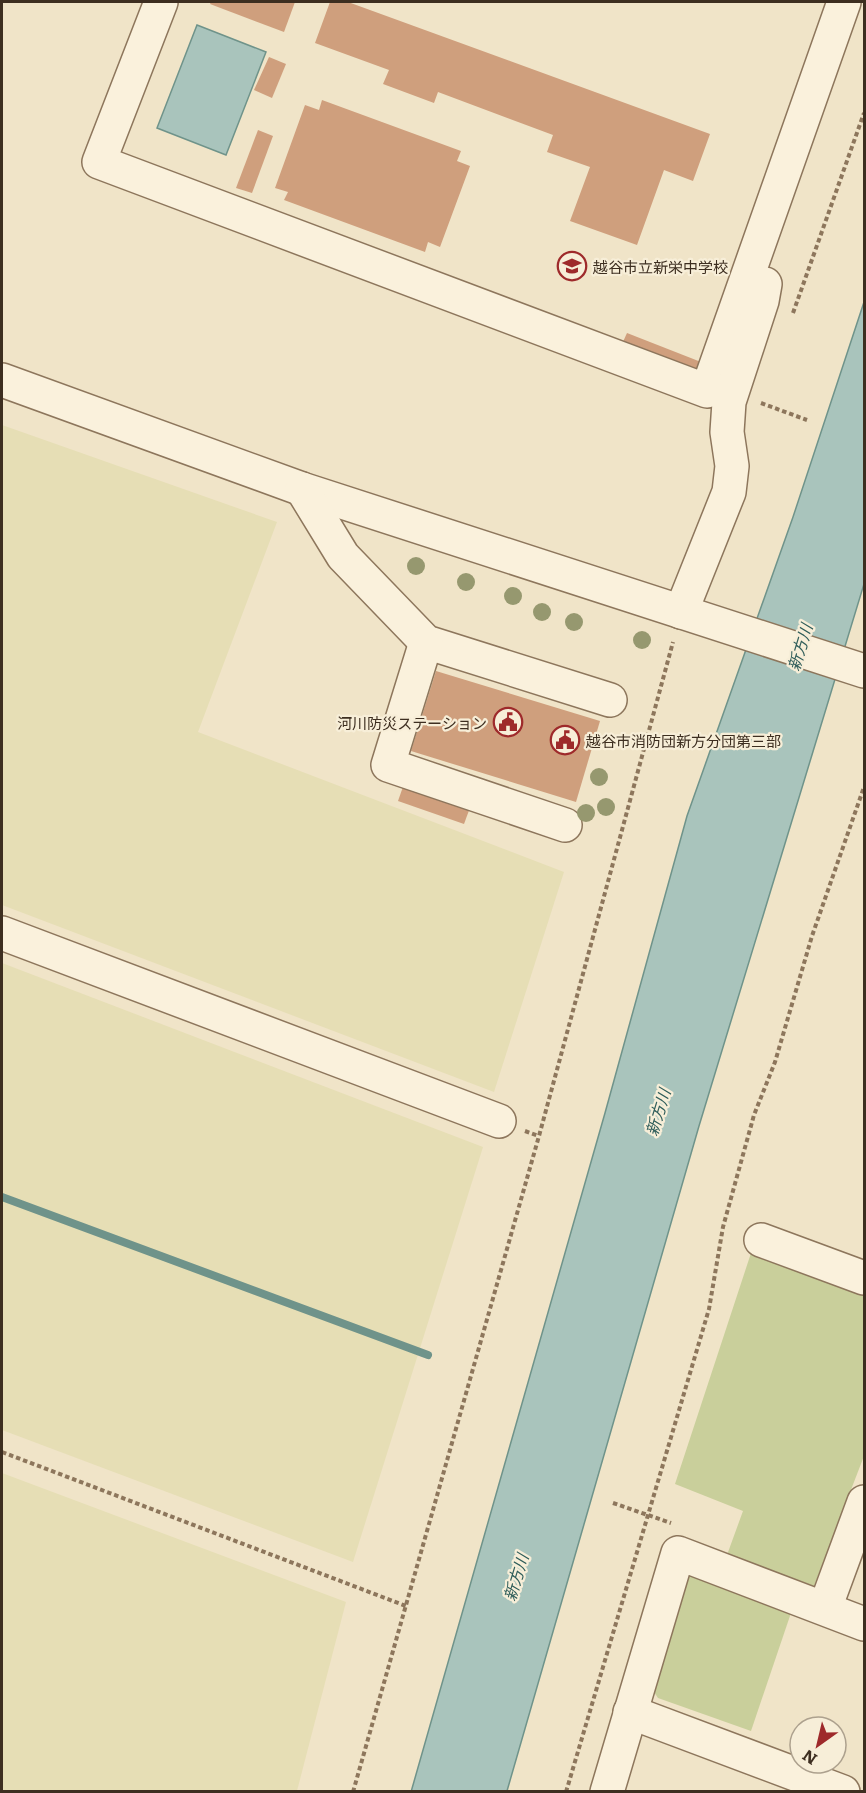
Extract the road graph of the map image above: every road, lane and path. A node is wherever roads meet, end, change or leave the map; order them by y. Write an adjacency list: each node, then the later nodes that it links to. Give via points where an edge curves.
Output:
1 (161, 2): 4 (street, via 99,162 706,391)
2 (844, 2): 4 (street)
3 (864, 113): 5 (path)
4 (762, 234): 10 (street, via 762,301 729,402 729,492)
5 (793, 315)
6 (2, 380): 9 (street)
7 (758, 413): 8 (path, via 761,403)
8 (807, 420)
9 (302, 489): 10 (street); 11 (street, via 344,556)
10 (689, 615): 12 (street); 24 (path)
11 (426, 642): 13 (street); 15 (street, via 388,765)
12 (864, 671)
13 (610, 700)
14 (864, 787): 23 (path, via 812,936 775,1062 754,1115 723,1227 710,1308)
15 (565, 825)
16 (2, 933): 17 (street)
17 (499, 1121)
18 (761, 1240): 19 (street)
19 (864, 1278)
20 (2, 1452): 24 (path)
21 (864, 1502): 25 (street)
22 (612, 1503): 23 (path)
23 (647, 1515): 29 (path)
24 (406, 1605): 28 (path)
25 (825, 1608): 26 (street); 27 (street, via 678,1553)
26 (864, 1624)
27 (630, 1712): 30 (street); 31 (street)
28 (352, 1791)
29 (566, 1791)
30 (607, 1791)
31 (843, 1791)

